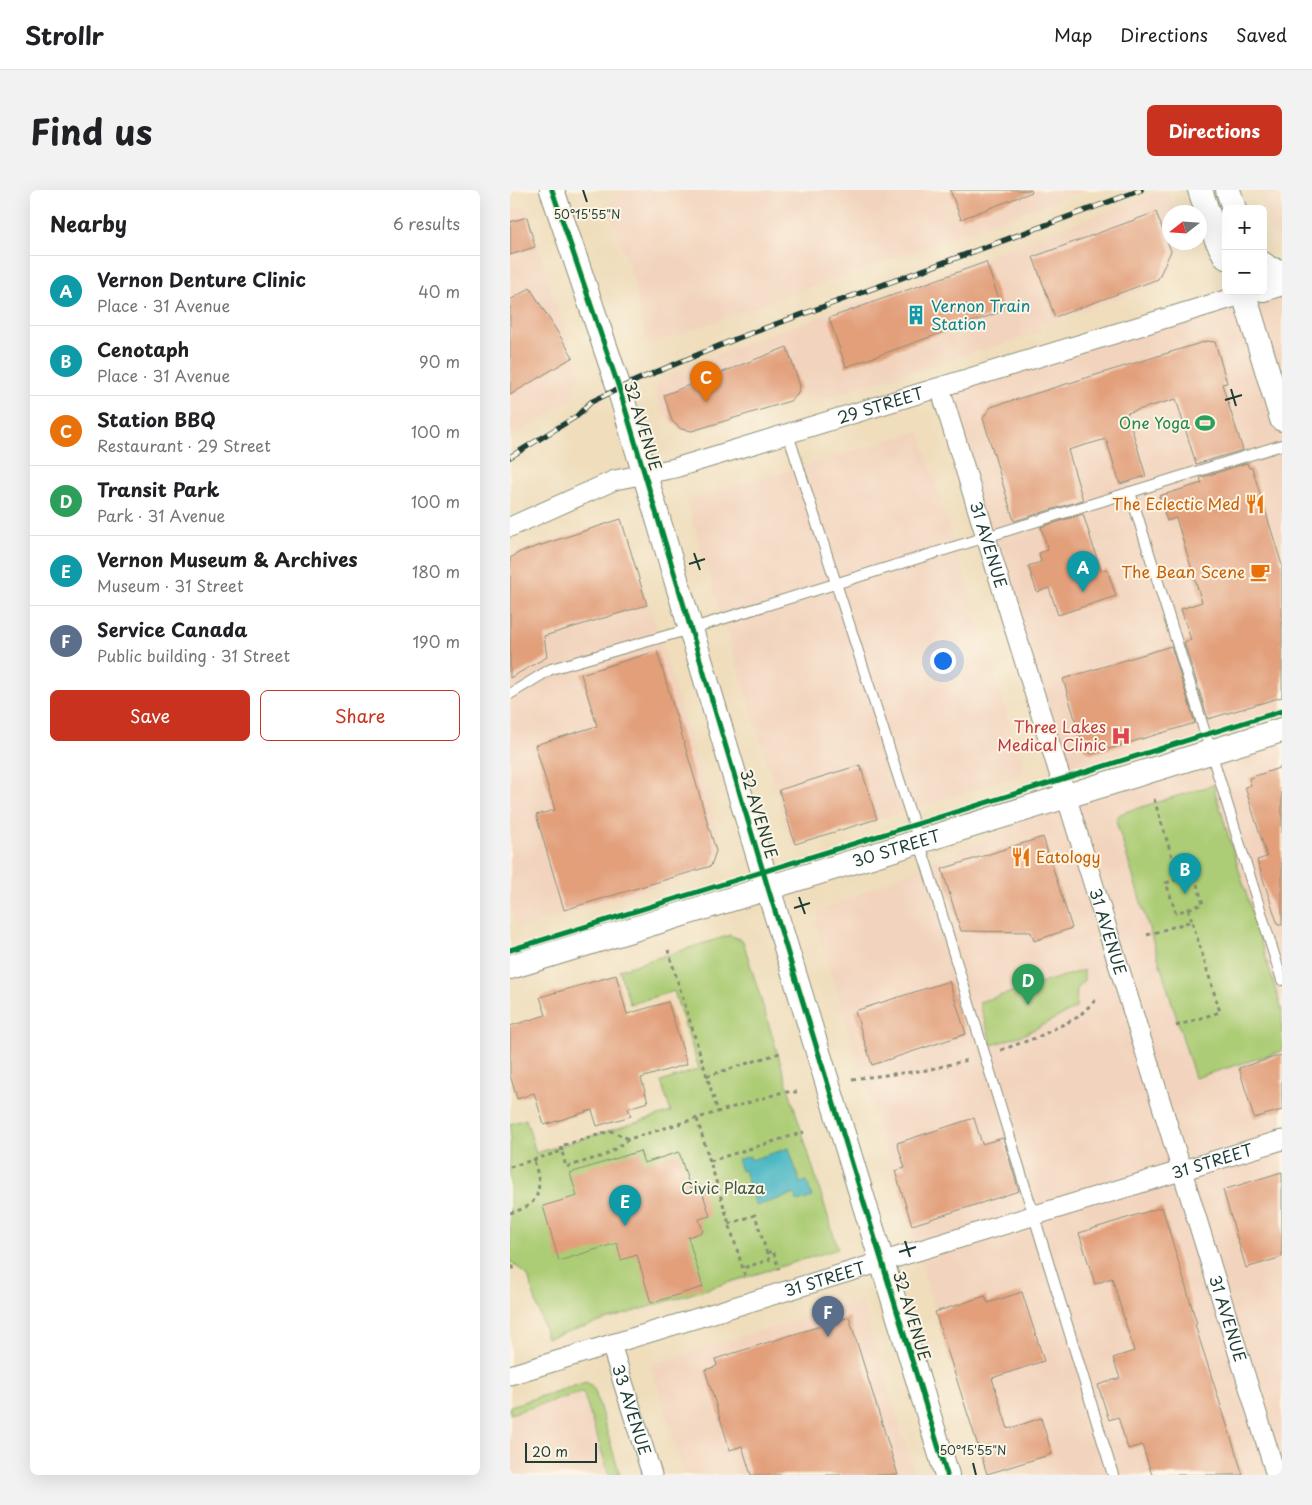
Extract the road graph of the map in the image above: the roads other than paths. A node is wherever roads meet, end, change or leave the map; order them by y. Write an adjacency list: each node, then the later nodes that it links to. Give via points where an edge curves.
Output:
1 (552, 190): 16 (street, 32 AVENUE)
2 (1200, 190): 5 (street)
3 (1228, 190): 4 (street)
4 (1233, 205)
5 (1222, 250)
6 (1267, 267): 7 (street)
7 (1282, 272)
8 (1282, 283): 9 (street, 29 STREET)
9 (1267, 287)
10 (1237, 295): 12 (street, 29 STREET)
11 (1251, 295): 13 (street)
12 (940, 388): 14 (street, 29 STREET); 19 (street, 31 AVENUE)
13 (1282, 419)
14 (788, 434): 16 (street, 29 STREET, via 676,468); 20 (lane)
15 (1282, 446): 17 (lane)
16 (644, 474): 18 (street, 29 STREET, via 588,491); 21 (street, 32 AVENUE)
17 (1130, 492): 19 (lane); 24 (lane)
18 (510, 527)
19 (986, 536): 20 (lane); 25 (street, 31 AVENUE)
20 (836, 583): 21 (lane); 26 (lane)
21 (690, 629): 22 (lane, via 551,669); 27 (street, 32 AVENUE)
22 (510, 694)
23 (1282, 730): 24 (street, 30 STREET)
24 (1212, 752): 25 (street, 30 STREET); 29 (lane)
25 (1066, 796): 26 (street, 30 STREET); 31 (street, 31 AVENUE)
26 (919, 841): 27 (street, 30 STREET); 32 (lane)
27 (768, 888): 28 (street, 30 STREET); 33 (street, 32 AVENUE)
28 (510, 967)
29 (1282, 980)
30 (1282, 1140): 31 (street, 31 STREET)
31 (1182, 1171): 32 (street, 31 STREET); 39 (street, 31 AVENUE)
32 (1035, 1215): 33 (street, 31 STREET); 38 (lane)
33 (882, 1262): 34 (street, 31 STREET); 37 (street, 32 AVENUE)
34 (611, 1344): 35 (street, 31 STREET); 36 (street, 33 AVENUE)
35 (510, 1375)
36 (652, 1475)
37 (947, 1475)
38 (1113, 1475)
39 (1276, 1475)

